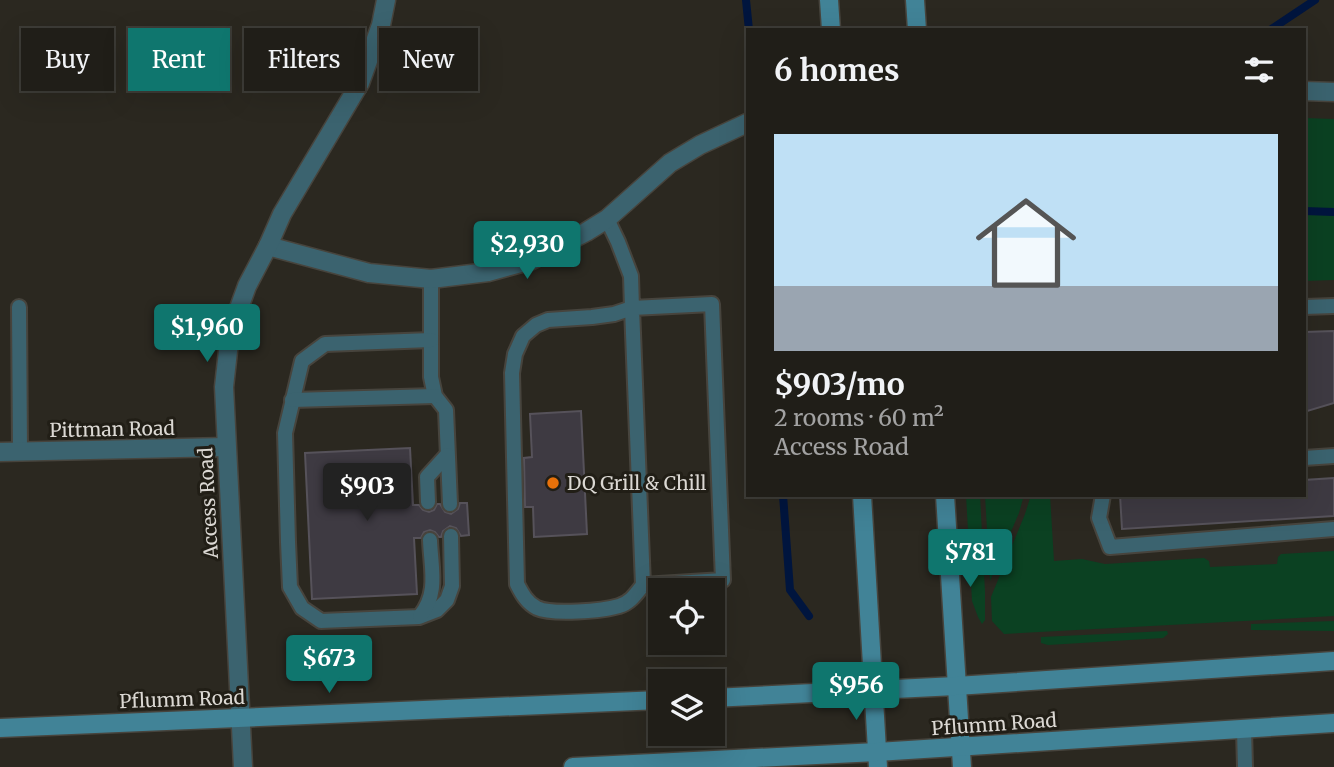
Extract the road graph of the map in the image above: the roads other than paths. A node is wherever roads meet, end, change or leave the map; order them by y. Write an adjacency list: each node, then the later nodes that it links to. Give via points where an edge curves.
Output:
1 (386, 0): 10 (street, Access Road, via 360,83 282,214)
2 (829, 0): 4 (main road)
3 (915, 0): 5 (main road)
4 (831, 28)
5 (917, 28)
6 (1306, 91): 7 (street)
7 (1334, 92)
8 (746, 124): 9 (street, via 670,163)
9 (607, 219): 11 (street, via 532,260 488,272); 15 (lane, via 631,276)
10 (268, 246): 11 (street, via 369,273); 19 (street, Access Road, via 230,333 223,387)
11 (431, 279): 16 (lane)
12 (1334, 306): 14 (lane)
13 (19, 307): 21 (lane)
14 (1306, 307)
15 (632, 308): 33 (lane); 33 (lane, via 712,304 721,511 723,580); 33 (lane, via 548,320 523,336 515,354 517,584 523,598 547,611 620,606)
16 (431, 340): 17 (lane); 18 (lane, via 325,344 302,361)
17 (435, 397): 18 (lane); 22 (lane, via 446,411)
18 (292, 400): 34 (lane, via 285,433 290,587 302,608 321,621)
19 (226, 447): 21 (street, Pittman Road); 40 (street, Access Road)
20 (0, 452): 21 (street, Pittman Road)
21 (20, 452)
22 (447, 455): 28 (lane, via 427,477); 29 (lane)
23 (1334, 456): 24 (lane)
24 (1306, 458)
25 (862, 497): 37 (main road)
26 (945, 497): 36 (main road)
27 (1103, 497): 30 (lane, via 1099,518 1110,547)
28 (428, 502)
29 (450, 504)
30 (1334, 529)
31 (451, 536): 34 (lane, via 452,586 447,600)
32 (430, 540): 34 (lane, via 432,590)
33 (643, 585)
34 (419, 617)
35 (1334, 661): 36 (main road)
36 (956, 686): 37 (main road); 44 (main road)
37 (874, 690): 38 (main road); 45 (main road)
38 (725, 697)
39 (648, 701): 40 (main road, Pflumm Road)
40 (240, 718): 42 (main road, Pflumm Road); 46 (street, Access Road)
41 (1334, 723): 43 (main road, Pflumm Road)
42 (0, 728)
43 (1244, 729): 44 (main road, Pflumm Road); 49 (lane)
44 (960, 747): 45 (main road, Pflumm Road); 48 (main road)
45 (878, 760): 47 (main road, Pflumm Road)
46 (243, 767)
47 (573, 767)
48 (962, 767)
49 (1245, 767)

